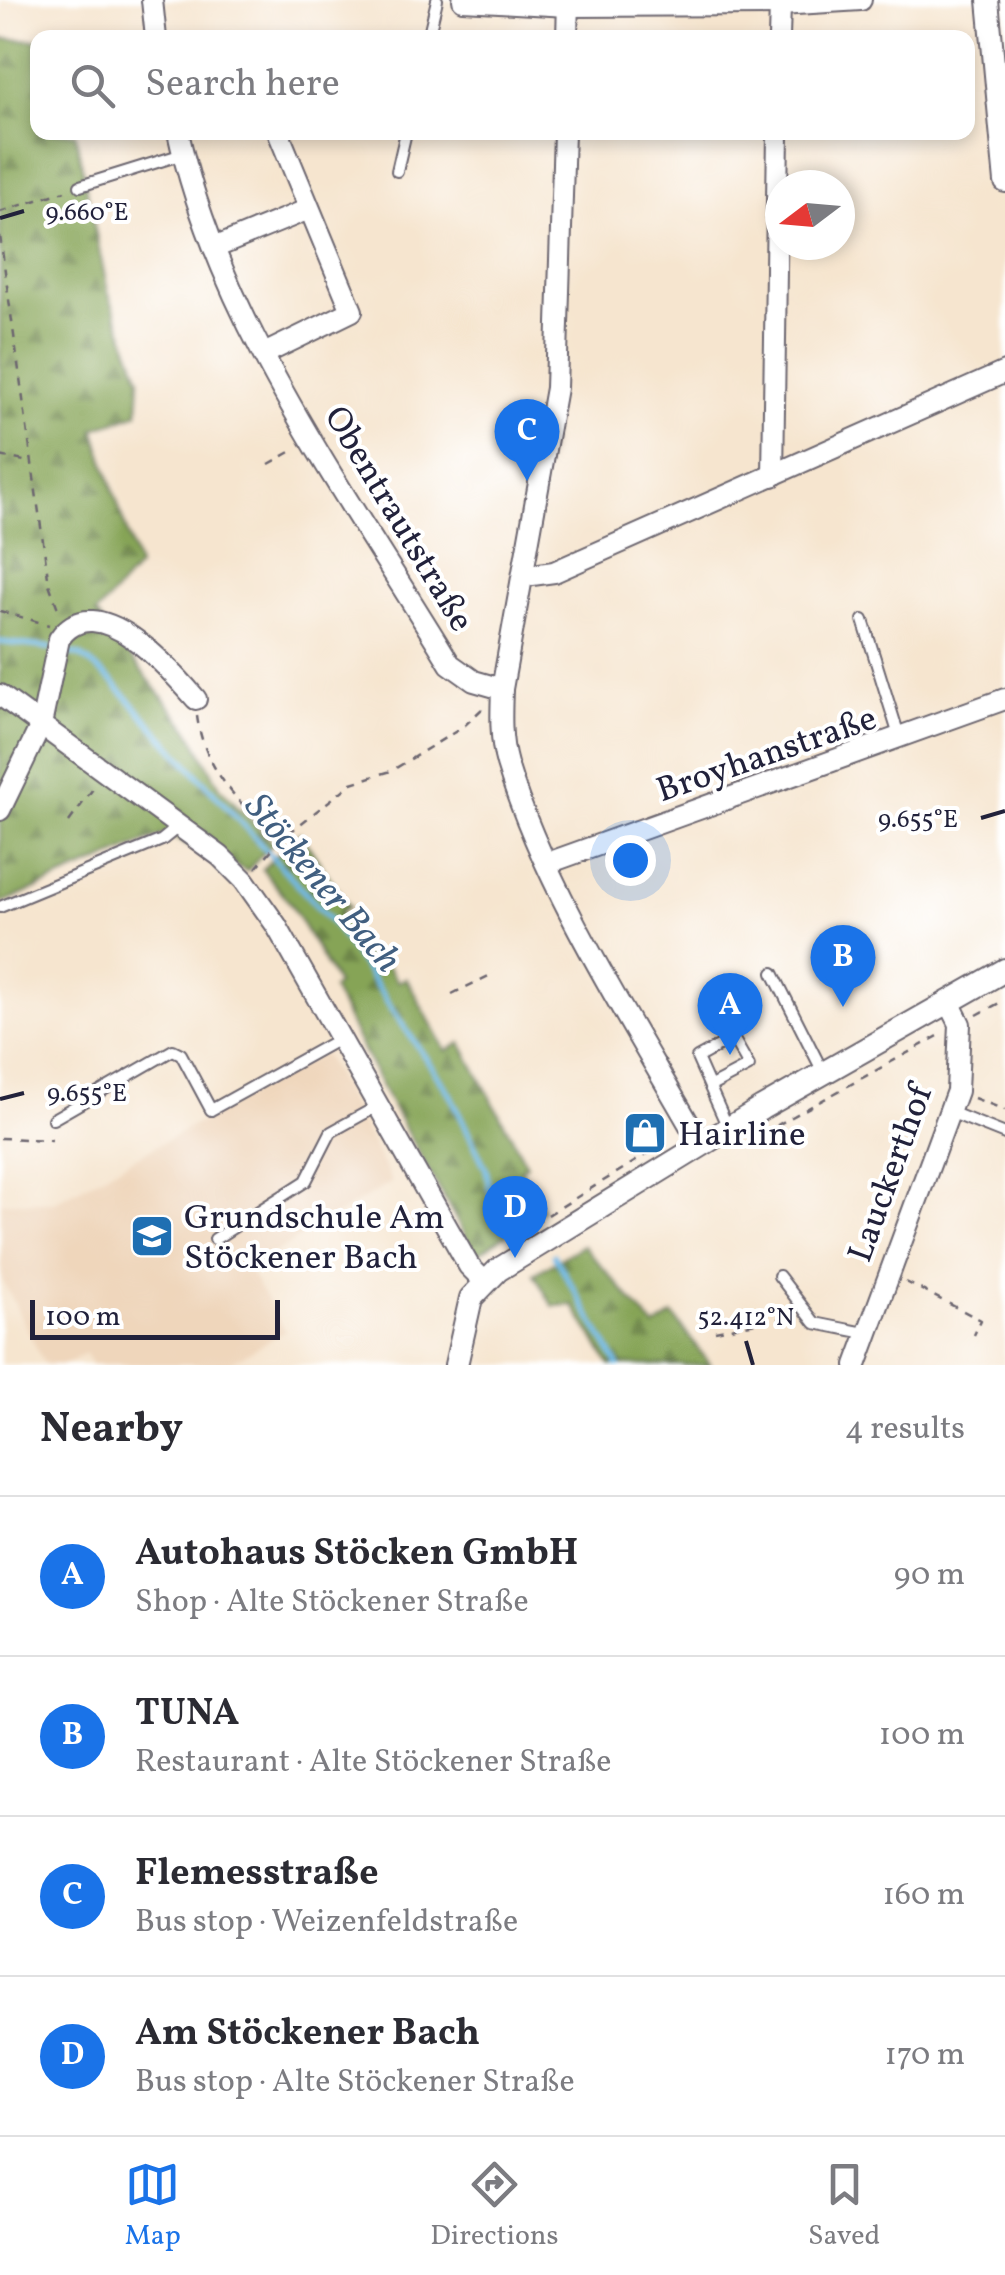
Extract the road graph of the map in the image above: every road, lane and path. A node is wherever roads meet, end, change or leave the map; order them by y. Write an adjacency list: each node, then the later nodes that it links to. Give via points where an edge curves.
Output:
1 (152, 0): 8 (street)
2 (437, 0): 9 (lane)
3 (463, 0): 6 (street)
4 (862, 0): 7 (street)
5 (988, 0): 19 (street)
6 (568, 3): 7 (street); 10 (street)
7 (780, 5): 11 (street)
8 (155, 30)
9 (430, 30)
10 (567, 30)
11 (779, 30)
12 (179, 140): 17 (street, Obentrautstraße)
13 (281, 140): 21 (street)
14 (404, 140): 18 (lane)
15 (564, 140): 34 (street, via 556,388)
16 (778, 140): 33 (street)
17 (182, 154): 20 (lane); 24 (street, Obentrautstraße)
18 (396, 171)
19 (1005, 182)
20 (80, 186): 22 (path)
21 (309, 209): 24 (street); 27 (street, via 352,311)
22 (0, 212)
23 (0, 236): 25 (path)
24 (214, 248): 27 (street, Obentrautstraße)
25 (8, 318): 26 (path); 31 (path)
26 (0, 321)
27 (264, 354): 29 (street, Obentrautstraße)
28 (1005, 372): 33 (street)
29 (315, 439): 32 (path); 38 (street, Obentrautstraße, via 450,664 474,681)
30 (0, 456): 31 (path)
31 (31, 463): 37 (path, via 50,584)
32 (270, 464)
33 (774, 476): 34 (street, via 554,572)
34 (526, 576): 38 (street)
35 (0, 610): 37 (path)
36 (863, 620): 43 (lane)
37 (65, 629): 40 (street, via 106,623 158,656); 42 (street)
38 (502, 688): 48 (path, via 463,727 391,770 352,783); 49 (street, via 507,763)
39 (0, 695): 42 (street)
40 (196, 699): 48 (path, via 198,722 224,786)
41 (1005, 700): 43 (street, Broyhanstraße)
42 (41, 725): 44 (street); 45 (street)
43 (901, 740): 49 (street, Broyhanstraße)
44 (105, 772): 46 (path); 47 (street)
45 (0, 810)
46 (69, 822)
47 (178, 826): 51 (lane, via 162,840); 59 (street, via 220,856 260,900)
48 (277, 844): 50 (path)
49 (548, 863): 72 (street)
50 (256, 868)
51 (0, 908)
52 (1005, 970): 57 (street)
53 (774, 973): 60 (lane)
54 (491, 975): 55 (path)
55 (452, 994)
56 (1005, 1000): 58 (path)
57 (949, 1002): 58 (street, Lauckerthof); 60 (street)
58 (960, 1024): 62 (street, Lauckerthof); 68 (path)
59 (339, 1039): 63 (street); 66 (lane, via 211,1110 174,1050)
60 (824, 1072): 67 (street)
61 (712, 1086): 61 (lane, via 749,1066 733,1038 697,1058); 67 (lane, via 710,1095)
62 (957, 1091): 64 (path); 65 (street, Lauckerthof)
63 (376, 1107): 73 (lane, via 330,1132 306,1181); 76 (street, via 468,1266)
64 (1005, 1110)
65 (949, 1112): 69 (lane); 74 (street, Lauckerthof)
66 (53, 1119)
67 (728, 1129): 72 (street)
68 (760, 1134)
69 (1005, 1134)
70 (0, 1138): 71 (path)
71 (52, 1140)
72 (701, 1145): 76 (street)
73 (215, 1238)
74 (887, 1272): 79 (street, Lauckerthof); 80 (path, via 981,1320)
75 (779, 1276): 77 (lane)
76 (484, 1280): 81 (street, via 463,1318)
77 (804, 1311): 78 (path); 79 (lane, via 824,1328)
78 (714, 1331)
79 (866, 1333): 82 (street, Lauckerthof)
80 (974, 1335)
81 (456, 1365)
82 (856, 1365)

